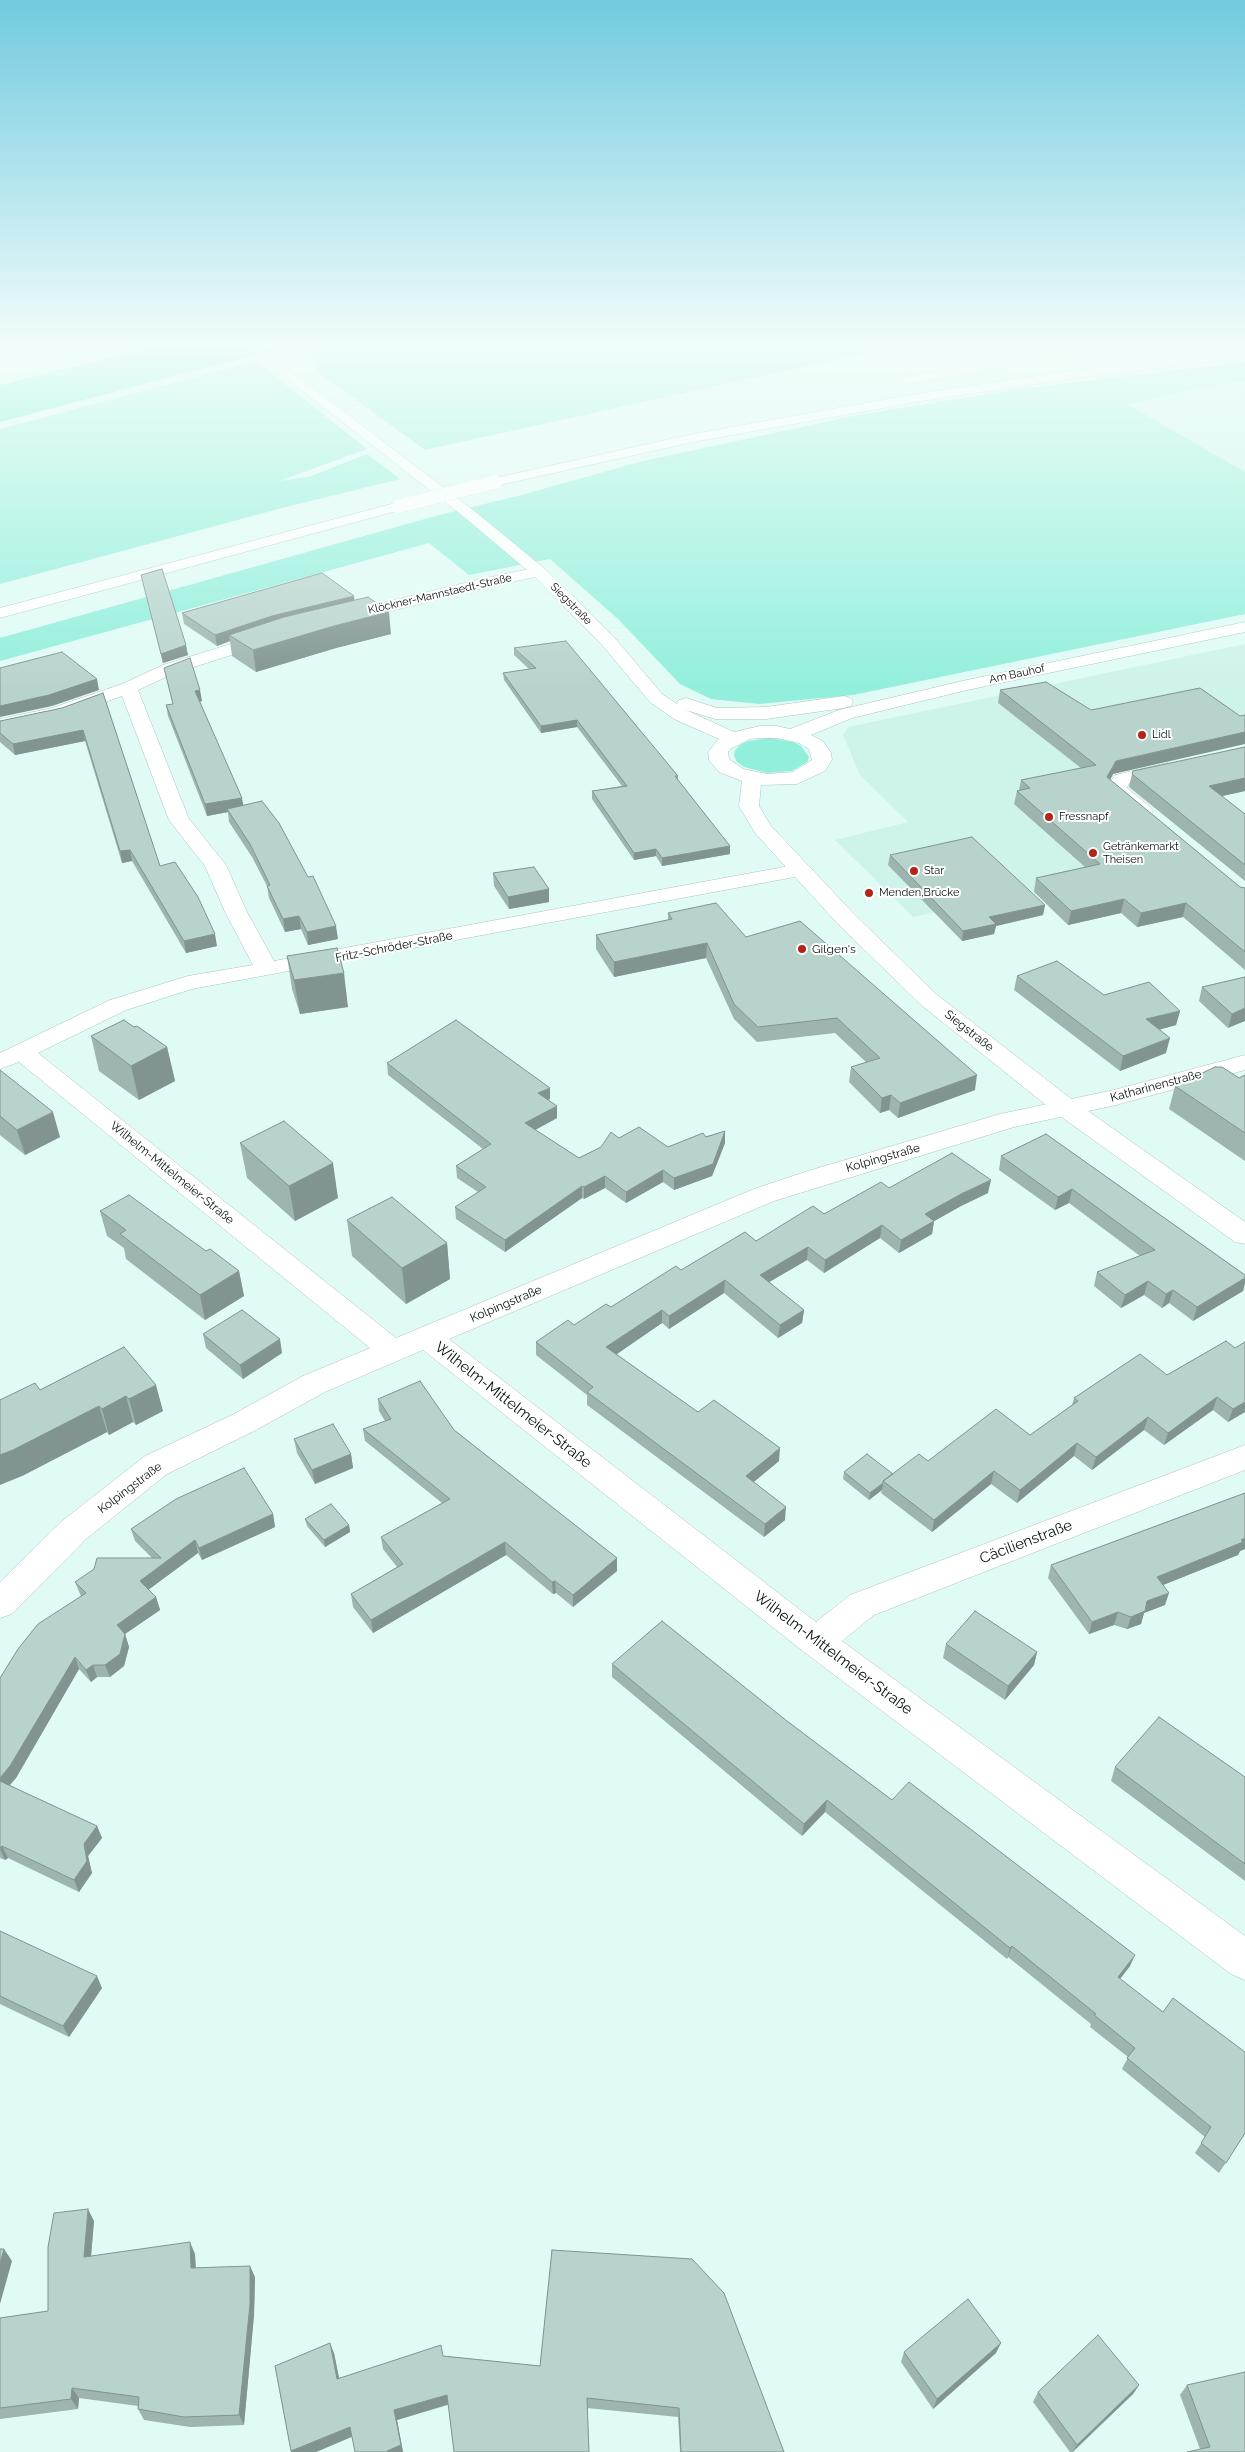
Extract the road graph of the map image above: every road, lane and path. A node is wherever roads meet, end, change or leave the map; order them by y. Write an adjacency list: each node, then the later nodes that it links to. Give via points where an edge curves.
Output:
1 (399, 460): 5 (main road, Siegstraße)
2 (529, 460): 4 (main road)
3 (592, 460): 6 (main road, bridge, via 398,506)
4 (412, 488)
5 (539, 572): 7 (main road, Klöckner-Mannstaedt-Straße); 10 (main road, Siegstraße, via 608,640)
6 (0, 613)
7 (334, 620)
8 (1245, 627): 11 (main road, Am Bauhof)
9 (280, 633): 12 (main road, via 169,669)
10 (641, 679): 11 (main road, via 695,708 734,714 810,707 935,686); 15 (main road, Siegstraße, via 656,698 681,715)
11 (967, 685): 14 (main road, Am Bauhof, via 846,714)
12 (128, 688): 13 (main road, via 57,713); 20 (main road, via 179,820 215,865)
13 (0, 725)
14 (793, 735): 15 (main road, via 760,732); 17 (main road, via 816,745 822,760 818,767 783,780)
15 (732, 738): 17 (main road, via 718,752 719,760 726,768)
16 (1188, 764): 18 (main road, via 1122,779 1116,789)
17 (752, 778): 19 (main road, Siegstraße, via 749,806 762,829)
18 (1162, 826)
19 (800, 870): 20 (main road, Fritz-Schröder-Straße); 23 (main road, Siegstraße, via 928,999)
20 (267, 969): 21 (main road, Fritz-Schröder-Straße, via 188,983 118,1005)
21 (11, 1057): 26 (main road, Wilhelm-Mittelmeier-Straße)
22 (1245, 1062): 23 (main road, Katharinenstraße, via 1107,1100)
23 (1065, 1107): 24 (main road, Siegstraße); 25 (main road, Kolpingstraße, via 1009,1120 764,1195)
24 (1245, 1235)
25 (426, 1337): 26 (main road, Kolpingstraße); 29 (main road, Wilhelm-Mittelmeier-Straße)
26 (393, 1352): 28 (main road, Kolpingstraße, via 314,1384 156,1465 74,1530)
27 (1245, 1457): 29 (main road, Cäcilienstraße, via 862,1605)
28 (0, 1604)
29 (816, 1642): 30 (main road, Wilhelm-Mittelmeier-Straße)
30 (1245, 1960)

